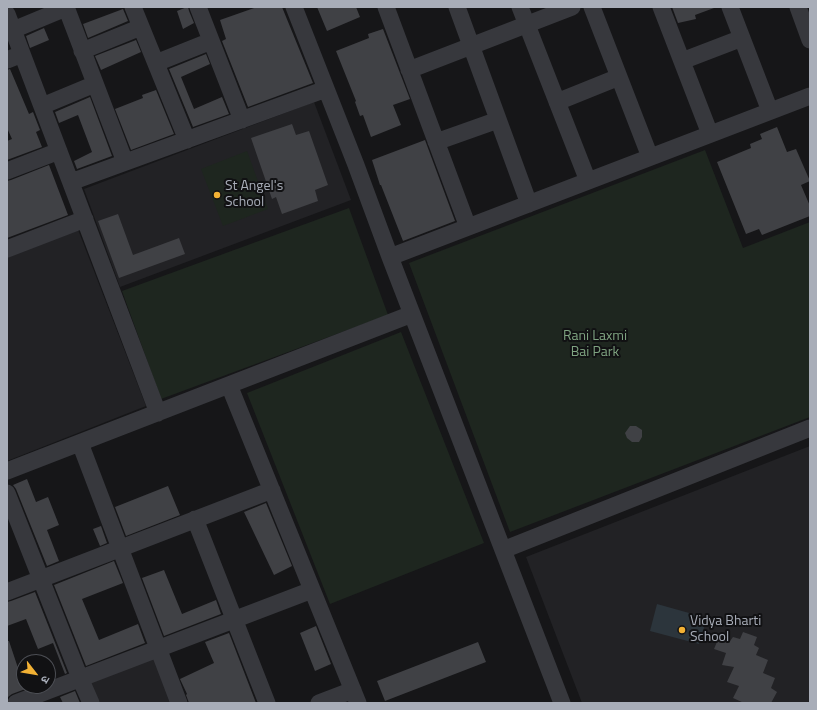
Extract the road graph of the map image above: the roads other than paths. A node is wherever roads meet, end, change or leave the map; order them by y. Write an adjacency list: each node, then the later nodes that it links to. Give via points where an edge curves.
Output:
1 (66, 7): 13 (street); 20 (street)
2 (133, 7): 15 (street)
3 (198, 7): 18 (street)
4 (294, 7): 27 (street)
5 (386, 7): 24 (street)
6 (457, 7): 19 (street)
7 (520, 7): 14 (street)
8 (572, 7): 14 (street)
9 (592, 7): 25 (street)
10 (661, 7): 22 (street)
11 (730, 7): 16 (street)
12 (798, 7): 17 (street)
13 (10, 22): 21 (street)
14 (526, 24): 19 (street); 29 (street)
15 (141, 27): 20 (street); 23 (street)
16 (742, 38): 22 (street); 31 (street)
17 (810, 40)
18 (211, 41): 23 (street); 32 (street)
19 (471, 46): 24 (street); 33 (street)
20 (82, 51): 26 (street)
21 (15, 57): 30 (street)
22 (682, 61): 34 (street)
23 (156, 63): 35 (street)
24 (409, 70): 36 (street)
25 (619, 77): 29 (street); 38 (street)
26 (95, 84): 30 (street); 39 (street)
27 (326, 89): 32 (street); 47 (street)
28 (810, 96): 31 (street)
29 (557, 102): 41 (street)
30 (42, 106): 37 (street)
31 (770, 111): 34 (street)
32 (242, 120): 35 (street)
33 (498, 120): 36 (street); 43 (street)
34 (710, 134): 38 (street)
35 (186, 140): 39 (street)
36 (436, 142): 45 (street)
37 (59, 151): 40 (street); 42 (street)
38 (650, 157): 41 (street)
39 (125, 162): 42 (street)
40 (7, 171)
41 (588, 181): 43 (street)
42 (71, 182): 44 (street)
43 (529, 204): 45 (street)
44 (85, 219): 46 (street); 50 (street)
45 (468, 227): 47 (street)
46 (7, 249)
47 (390, 257): 48 (street)
48 (412, 314): 49 (street); 58 (street)
49 (230, 385): 50 (street); 54 (street)
50 (158, 412): 52 (street)
51 (810, 428): 58 (street)
52 (80, 443): 53 (street); 57 (street)
53 (7, 471)
54 (272, 490): 56 (street); 60 (street)
55 (7, 493): 59 (street)
56 (195, 519): 57 (street); 62 (street)
57 (120, 548): 59 (street); 63 (street)
58 (503, 550): 71 (street)
59 (41, 578): 61 (street); 64 (street)
60 (312, 590): 62 (street); 65 (street)
61 (7, 592)
62 (234, 620): 63 (street); 69 (street)
63 (158, 648): 64 (street); 68 (street)
64 (80, 678): 66 (street); 67 (street)
65 (355, 697): 70 (street)
66 (16, 703)
67 (91, 703)
68 (179, 703)
69 (267, 703)
70 (319, 703)
71 (562, 703)

